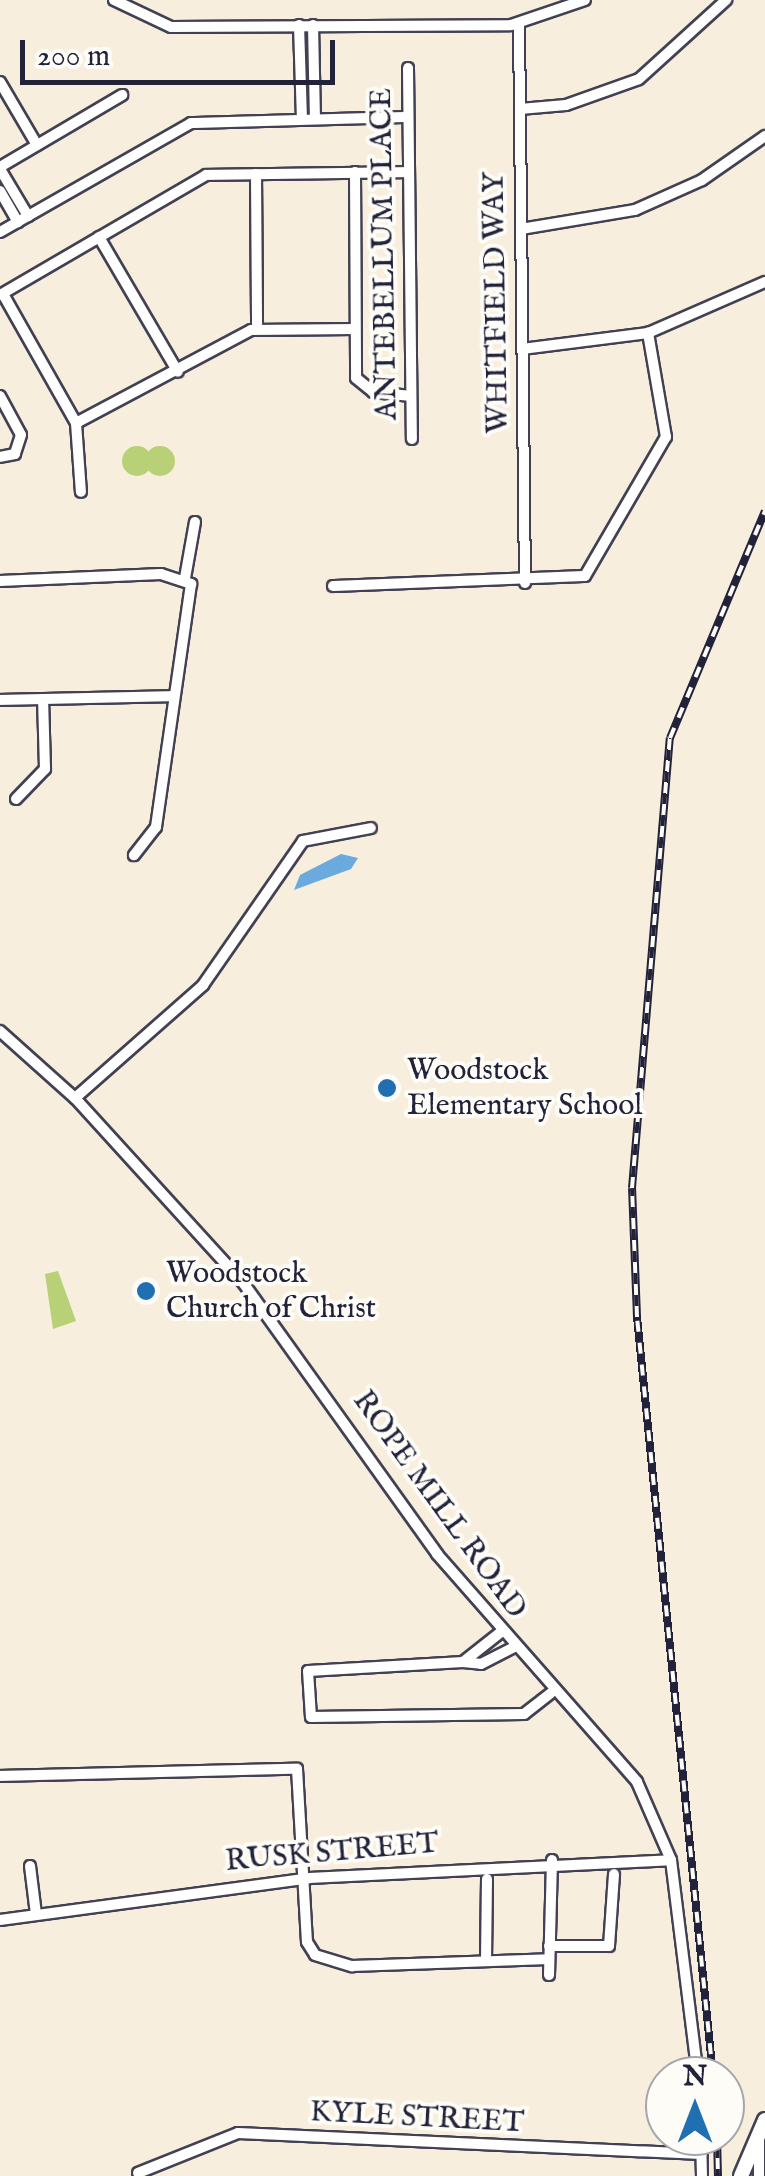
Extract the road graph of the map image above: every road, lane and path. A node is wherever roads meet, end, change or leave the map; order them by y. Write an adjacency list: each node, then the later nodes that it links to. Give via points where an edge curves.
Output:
1 (114, 0): 5 (street, via 162,26)
2 (585, 0): 4 (street)
3 (726, 0): 10 (street, via 638,79 566,105)
4 (519, 24): 6 (street); 10 (street, WHITFIELD WAY)
5 (299, 25): 6 (street); 12 (street)
6 (312, 25): 13 (street)
7 (408, 68): 11 (street, ANTEBELLUM PLACE)
8 (0, 82): 15 (street)
9 (122, 96): 15 (street)
10 (520, 110): 22 (street, WHITFIELD WAY)
11 (408, 117): 13 (street); 18 (street, ANTEBELLUM PLACE)
12 (302, 119): 13 (street); 21 (street, via 190,122)
13 (315, 119)
14 (765, 136): 22 (street, via 646,206)
15 (37, 146): 16 (street)
16 (0, 168): 21 (street)
17 (355, 172): 18 (street); 19 (street); 28 (street)
18 (408, 172): 33 (street, ANTEBELLUM PLACE)
19 (256, 174): 24 (street, via 199,178); 27 (street)
20 (0, 191): 21 (street)
21 (23, 219): 23 (street)
22 (521, 229): 30 (street, WHITFIELD WAY)
23 (0, 232)
24 (99, 237): 26 (street); 31 (street)
25 (765, 282): 29 (street)
26 (1, 294): 34 (street)
27 (258, 328): 28 (street); 31 (street)
28 (355, 328): 33 (street, via 359,384)
29 (648, 332): 30 (street); 41 (street, via 668,418 662,448 586,576)
30 (522, 350): 41 (street, WHITFIELD WAY)
31 (178, 372): 34 (street)
32 (0, 396): 36 (street, via 21,436 15,454)
33 (411, 396): 35 (street, ANTEBELLUM PLACE)
34 (76, 423): 37 (street)
35 (412, 439)
36 (0, 456)
37 (81, 492)
38 (195, 522): 39 (street)
39 (186, 578): 40 (street); 43 (street)
40 (0, 580)
41 (525, 583): 42 (street)
42 (334, 586)
43 (174, 696): 44 (street); 48 (street, via 156,827)
44 (44, 699): 45 (street); 46 (street, via 44,769)
45 (0, 700)
46 (16, 800)
47 (371, 828): 50 (street, via 303,841 204,986)
48 (134, 855)
49 (0, 1031): 50 (street, ROPE MILL ROAD)
50 (75, 1098): 51 (street, ROPE MILL ROAD, via 284,1332)
51 (501, 1632): 52 (street, ROPE MILL ROAD); 53 (street)
52 (513, 1648): 53 (street, via 482,1664); 54 (street, ROPE MILL ROAD)
53 (463, 1662): 54 (street, via 308,1671 311,1717 524,1714)
54 (551, 1693): 57 (street, ROPE MILL ROAD, via 637,1782)
55 (0, 1776): 60 (street, via 297,1769)
56 (552, 1860): 57 (street, RUSK STREET); 60 (street, RUSK STREET); 64 (street)
57 (671, 1860): 67 (street, ROPE MILL ROAD)
58 (30, 1866): 62 (street)
59 (614, 1874): 64 (street, via 609,1946)
60 (309, 1878): 62 (street, RUSK STREET); 65 (street, via 307,1942 315,1955 352,1966)
61 (487, 1879): 65 (street)
62 (36, 1914): 63 (street, RUSK STREET)
63 (0, 1920)
64 (549, 1952): 65 (street); 66 (street)
65 (486, 1961)
66 (550, 1975)
67 (696, 2056)
68 (765, 2120): 69 (main road)
69 (759, 2136): 72 (main road); 73 (street)
70 (645, 2151): 71 (street, KYLE STREET, via 238,2133)
71 (138, 2172)
72 (741, 2176)
73 (759, 2176)

